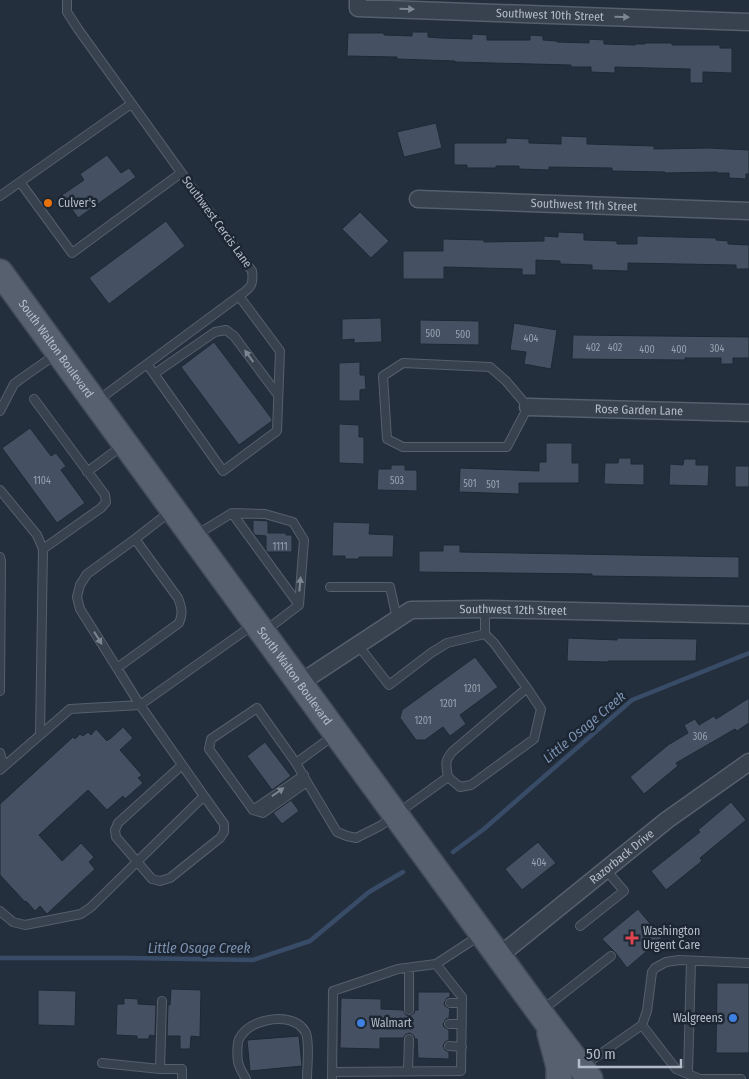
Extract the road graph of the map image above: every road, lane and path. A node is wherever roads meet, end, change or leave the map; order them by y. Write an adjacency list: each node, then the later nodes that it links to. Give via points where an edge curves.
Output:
1 (67, 0): 5 (lane, Southwest Cercis Lane, via 67,12)
2 (358, 4): 3 (street, Southwest 10th Street, one-way to 3)
3 (554, 7): 4 (street, Southwest 10th Street, one-way to 4)
4 (749, 22)
5 (131, 104): 6 (lane, Southwest Cercis Lane); 7 (lane)
6 (181, 173): 7 (lane, via 72,253); 12 (lane, Southwest Cercis Lane, via 252,271 251,286)
7 (20, 182): 8 (lane)
8 (0, 196)
9 (418, 199): 10 (street, Southwest 11th Street)
10 (749, 211)
11 (0, 272): 13 (main road, South Walton Boulevard)
12 (240, 296): 14 (lane, Southwest Cercis Lane); 16 (lane, via 280,351)
13 (59, 352): 18 (main road, South Walton Boulevard); 20 (lane, via 14,384)
14 (147, 364): 15 (lane); 18 (lane, Southwest Cercis Lane)
15 (154, 374): 16 (lane, one-way to 15, via 226,330 215,332); 16 (lane, via 223,471 276,430)
16 (278, 395)
17 (34, 400): 23 (lane)
18 (95, 402): 22 (main road, South Walton Boulevard)
19 (528, 407): 19 (lane, via 490,366 403,363 383,376 388,439 403,447 508,447); 21 (street, Rose Garden Lane)
20 (0, 411)
21 (749, 414)
22 (125, 443): 23 (lane); 25 (main road, South Walton Boulevard)
23 (88, 472): 29 (lane, via 106,502)
24 (0, 490): 29 (lane, via 37,534)
25 (173, 510): 27 (main road, South Walton Boulevard); 28 (lane)
26 (232, 513): 27 (lane); 32 (lane); 32 (lane, one-way to 26, via 304,540 293,522 265,514)
27 (193, 536): 36 (main road, South Walton Boulevard)
28 (135, 539): 39 (lane, one-way to 39, via 87,574 77,597 80,609); 39 (lane, via 178,598 182,616 178,623)
29 (42, 549): 44 (lane)
30 (0, 557): 42 (lane)
31 (330, 587): 35 (lane, via 390,587)
32 (299, 605): 36 (lane)
33 (486, 609): 34 (street, Southwest 12th Street); 35 (street, Southwest 12th Street, via 411,610); 37 (lane)
34 (749, 615)
35 (397, 619): 38 (street, Southwest 12th Street)
36 (260, 627): 40 (main road, South Walton Boulevard); 43 (lane)
37 (484, 634): 38 (lane, via 448,643 390,685); 41 (lane)
38 (358, 645): 40 (street, Southwest 12th Street)
39 (117, 668): 43 (lane)
40 (300, 683): 45 (main road, South Walton Boulevard)
41 (527, 688): 51 (lane, via 453,751 446,767); 51 (lane, via 541,709 534,738 471,785 460,787)
42 (0, 691)
43 (140, 705): 44 (lane, via 70,709); 49 (lane)
44 (40, 734): 50 (lane)
45 (337, 734): 48 (lane); 54 (main road, South Walton Boulevard)
46 (0, 753): 50 (lane)
47 (749, 762): 56 (street, Razorback Drive, via 667,820)
48 (296, 763): 52 (lane); 52 (lane, via 257,708 211,740 209,749 253,810 263,812)
49 (182, 765): 53 (lane); 55 (lane, via 118,823 116,838)
50 (2, 768)
51 (448, 777): 54 (lane)
52 (306, 778): 54 (lane, via 337,832 356,838)
53 (204, 796): 55 (lane); 55 (lane, via 224,824 220,838 170,878 160,881 152,879)
54 (396, 815): 59 (main road, South Walton Boulevard)
55 (137, 862): 57 (lane, via 80,914 25,925 13,922)
56 (606, 870): 58 (lane, via 624,891); 60 (street, Razorback Drive)
57 (0, 911)
58 (580, 926)
59 (483, 934): 60 (main road, South Walton Boulevard); 64 (lane)
60 (499, 956): 70 (main road, South Walton Boulevard)
61 (611, 956): 70 (lane)
62 (691, 961): 63 (lane); 73 (lane, via 666,962 652,972); 81 (lane)
63 (749, 963)
64 (436, 964): 65 (lane); 69 (lane, via 462,997)
65 (410, 968): 67 (lane, via 410,1006); 82 (lane, via 332,991)
66 (162, 1001): 78 (lane)
67 (418, 1002)
68 (450, 1003): 69 (lane)
69 (462, 1003): 72 (lane)
70 (543, 1017): 80 (main road, South Walton Boulevard); 86 (main road, via 559,1067)
71 (449, 1024): 72 (lane)
72 (462, 1024): 76 (lane)
73 (642, 1025): 80 (lane); 81 (lane, via 676,1070)
74 (418, 1046): 79 (lane, via 409,1042)
75 (449, 1046): 76 (lane)
76 (462, 1046): 79 (lane, via 461,1071)
77 (102, 1063): 78 (lane)
78 (160, 1070): 83 (lane, via 182,1070)
79 (408, 1071): 82 (lane)
80 (586, 1073)
81 (688, 1073): 87 (lane, via 700,1078)
82 (332, 1076)
83 (182, 1079)
84 (246, 1079): 85 (lane, via 238,1062 238,1041 242,1034 258,1024 285,1019 296,1023 306,1033)
85 (307, 1079)
86 (559, 1079)
87 (741, 1079)

